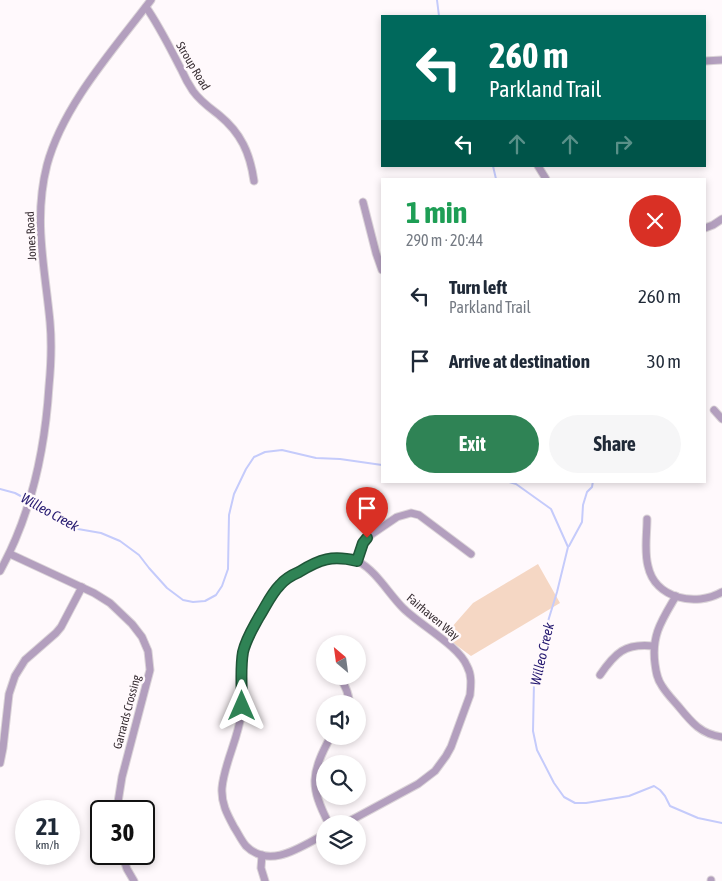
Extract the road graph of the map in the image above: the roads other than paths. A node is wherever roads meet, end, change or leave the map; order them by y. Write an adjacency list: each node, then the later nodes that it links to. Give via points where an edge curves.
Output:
1 (151, 0): 2 (street, Jones Road)
2 (146, 7): 7 (street, Stroup Road, via 192,90 240,138); 15 (street, Jones Road, via 72,108 57,136 47,166 39,225 50,324 48,407 34,481)
3 (722, 60): 4 (street)
4 (706, 61)
5 (539, 167): 6 (street)
6 (545, 178)
7 (254, 181)
8 (363, 202): 11 (street)
9 (722, 219): 10 (street)
10 (706, 228)
11 (381, 267)
12 (714, 410): 13 (street)
13 (722, 418)
14 (647, 519): 21 (street, via 649,571 660,587)
15 (10, 554): 18 (street, Jones Road); 19 (street, Garrards Crossing)
16 (471, 554): 17 (street, via 419,515 411,513 397,517 367,538)
17 (357, 561): 29 (street, Fairhaven Way, via 411,616 458,652 471,678 470,695 451,748 434,771 418,784); 31 (street, via 340,558 322,560 290,577 274,592 246,641 242,661 242,706 224,778 222,802 241,839)
18 (0, 571)
19 (82, 587): 26 (street, via 61,627 25,660 15,676 9,694); 27 (street, Garrards Crossing, via 104,598 132,624 146,644 150,660)
20 (722, 592): 21 (street, via 697,600)
21 (676, 596): 22 (street, via 658,626)
22 (653, 646): 23 (street, via 623,650 611,659); 24 (street, via 661,686 692,723)
23 (600, 675)
24 (722, 737)
25 (326, 745): 28 (street, via 315,777 317,799)
26 (0, 763)
27 (118, 800)
28 (325, 815)
29 (361, 815)
30 (316, 839): 31 (street, via 287,854)
31 (262, 855): 34 (street)
32 (126, 865): 33 (street)
33 (134, 881)
34 (265, 881)

